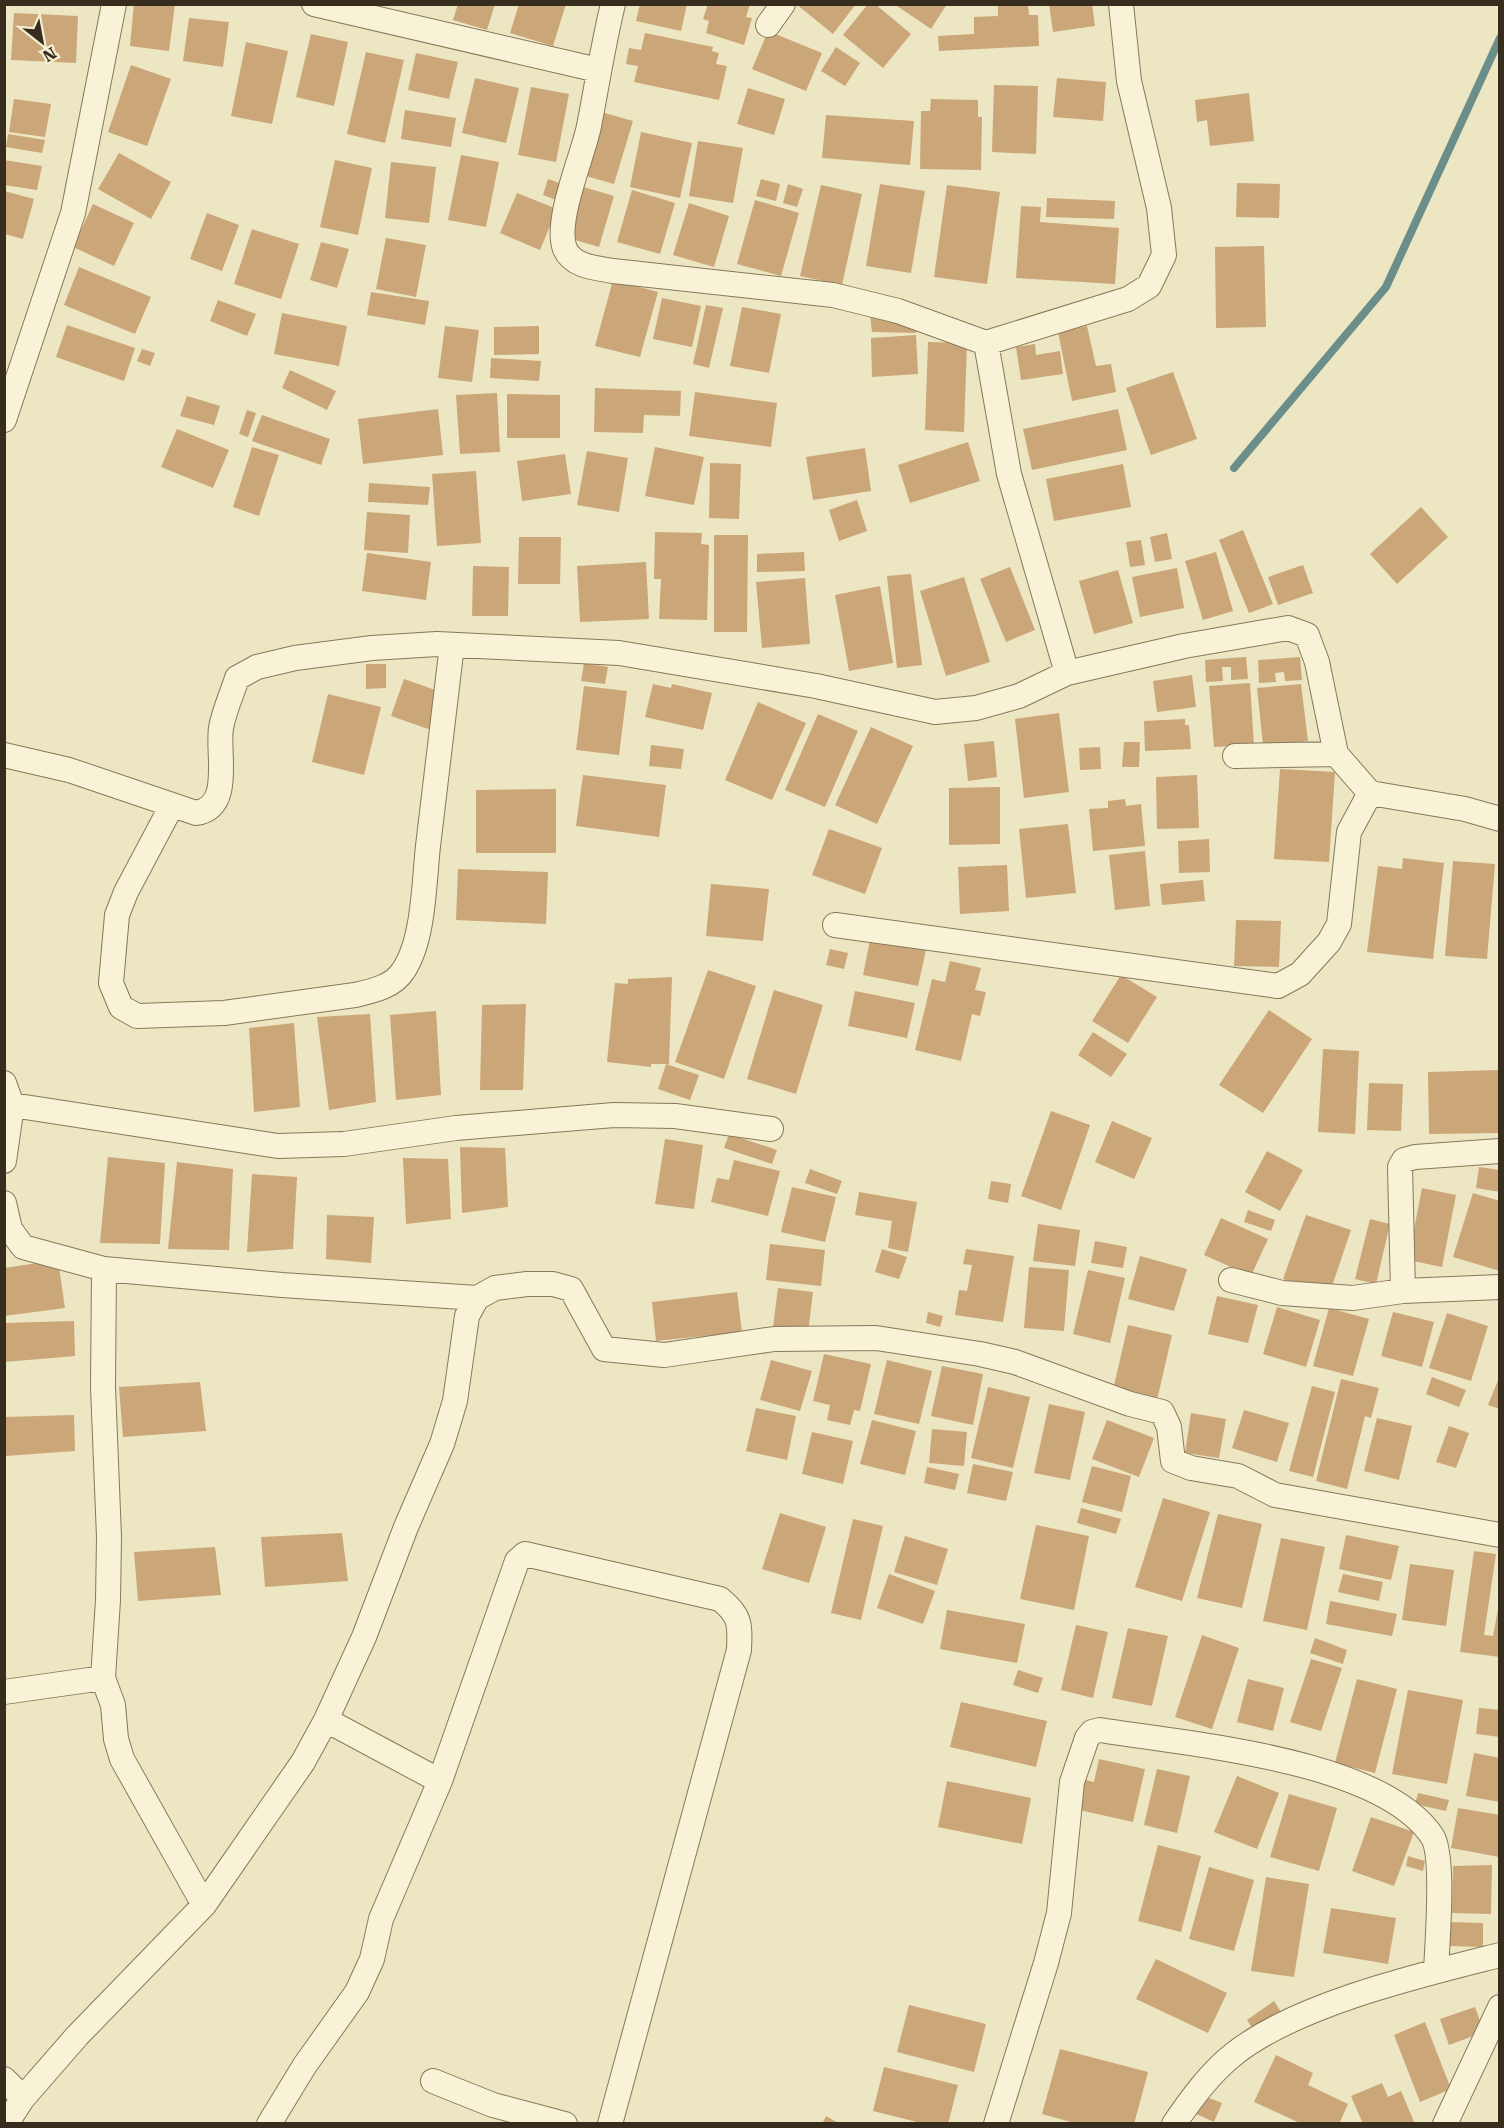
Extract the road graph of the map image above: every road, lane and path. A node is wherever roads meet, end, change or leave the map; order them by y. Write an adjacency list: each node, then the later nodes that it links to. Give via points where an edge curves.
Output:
1 (114, 4): 9 (street, via 73,213)
2 (314, 4): 7 (street)
3 (613, 4): 7 (street)
4 (783, 4): 6 (street)
5 (1121, 4): 8 (street, via 1129,81 1159,208 1164,255 1149,286 1128,299)
6 (768, 25)
7 (598, 70): 8 (street, via 589,127 561,233 566,252 583,265 675,280 832,295 898,311)
8 (986, 342): 11 (street, via 1009,474)
9 (4, 420)
10 (452, 645): 11 (street, via 619,653 816,686 935,711 976,708 1019,696); 16 (street, via 372,648 295,658 257,667 237,678 221,728 220,786 214,804 196,813); 16 (street, via 420,915 408,962 402,974 390,983 355,995 224,1013 137,1016 120,1007 111,983 117,915)
11 (1067, 673): 12 (street, via 1184,646 1288,628 1307,635 1317,662)
12 (1336, 754): 14 (street); 15 (street)
13 (4, 755): 16 (street, via 69,770)
14 (1235, 756)
15 (1370, 793): 17 (street); 18 (street, via 1348,832 1339,924 1329,942 1300,974 1278,986)
16 (171, 807)
17 (1500, 819)
18 (835, 925)
19 (8, 1094): 20 (street, via 278,1146 344,1144 456,1128 614,1115 675,1116); 22 (street)
20 (771, 1129)
21 (1500, 1151): 27 (street, via 1404,1160 1400,1167)
22 (4, 1161)
23 (4, 1203): 24 (street, via 10,1229 23,1247)
24 (104, 1269): 28 (street); 30 (street, via 108,1547)
25 (1231, 1280): 27 (street, via 1306,1295 1353,1298)
26 (1500, 1287): 27 (street)
27 (1402, 1291)
28 (477, 1298): 29 (street, via 495,1288 527,1284 564,1286 571,1289 604,1349 627,1353 664,1355 774,1339 876,1338 1015,1362 1162,1412 1169,1427 1173,1461 1191,1468 1238,1476 1275,1495); 32 (street, via 467,1316 455,1401 442,1444)
29 (1500, 1536)
30 (103, 1678): 31 (street); 34 (street, via 113,1705 122,1759)
31 (4, 1692)
32 (326, 1720): 33 (street); 34 (street, via 303,1762)
33 (440, 1781): 42 (street, via 384,1910 372,1959 357,1992); 44 (street, via 517,1561 525,1554 720,1599 736,1612 739,1650)
34 (204, 1905): 40 (street, via 106,2003)
35 (1500, 1955): 36 (street)
36 (1436, 1971): 45 (street, via 1440,1889 1433,1837 1404,1807 1353,1781 1279,1760 1100,1730 1092,1732 1072,1782 1059,1913); 46 (street, via 1323,2008 1267,2032 1233,2055 1194,2094)
37 (1500, 2007): 47 (street)
38 (4, 2079): 40 (street)
39 (434, 2081): 43 (street, via 493,2105)
40 (23, 2098): 41 (street)
41 (6, 2124)
42 (269, 2124)
43 (565, 2124)
44 (610, 2124)
45 (996, 2124)
46 (1174, 2124)
47 (1445, 2124)

